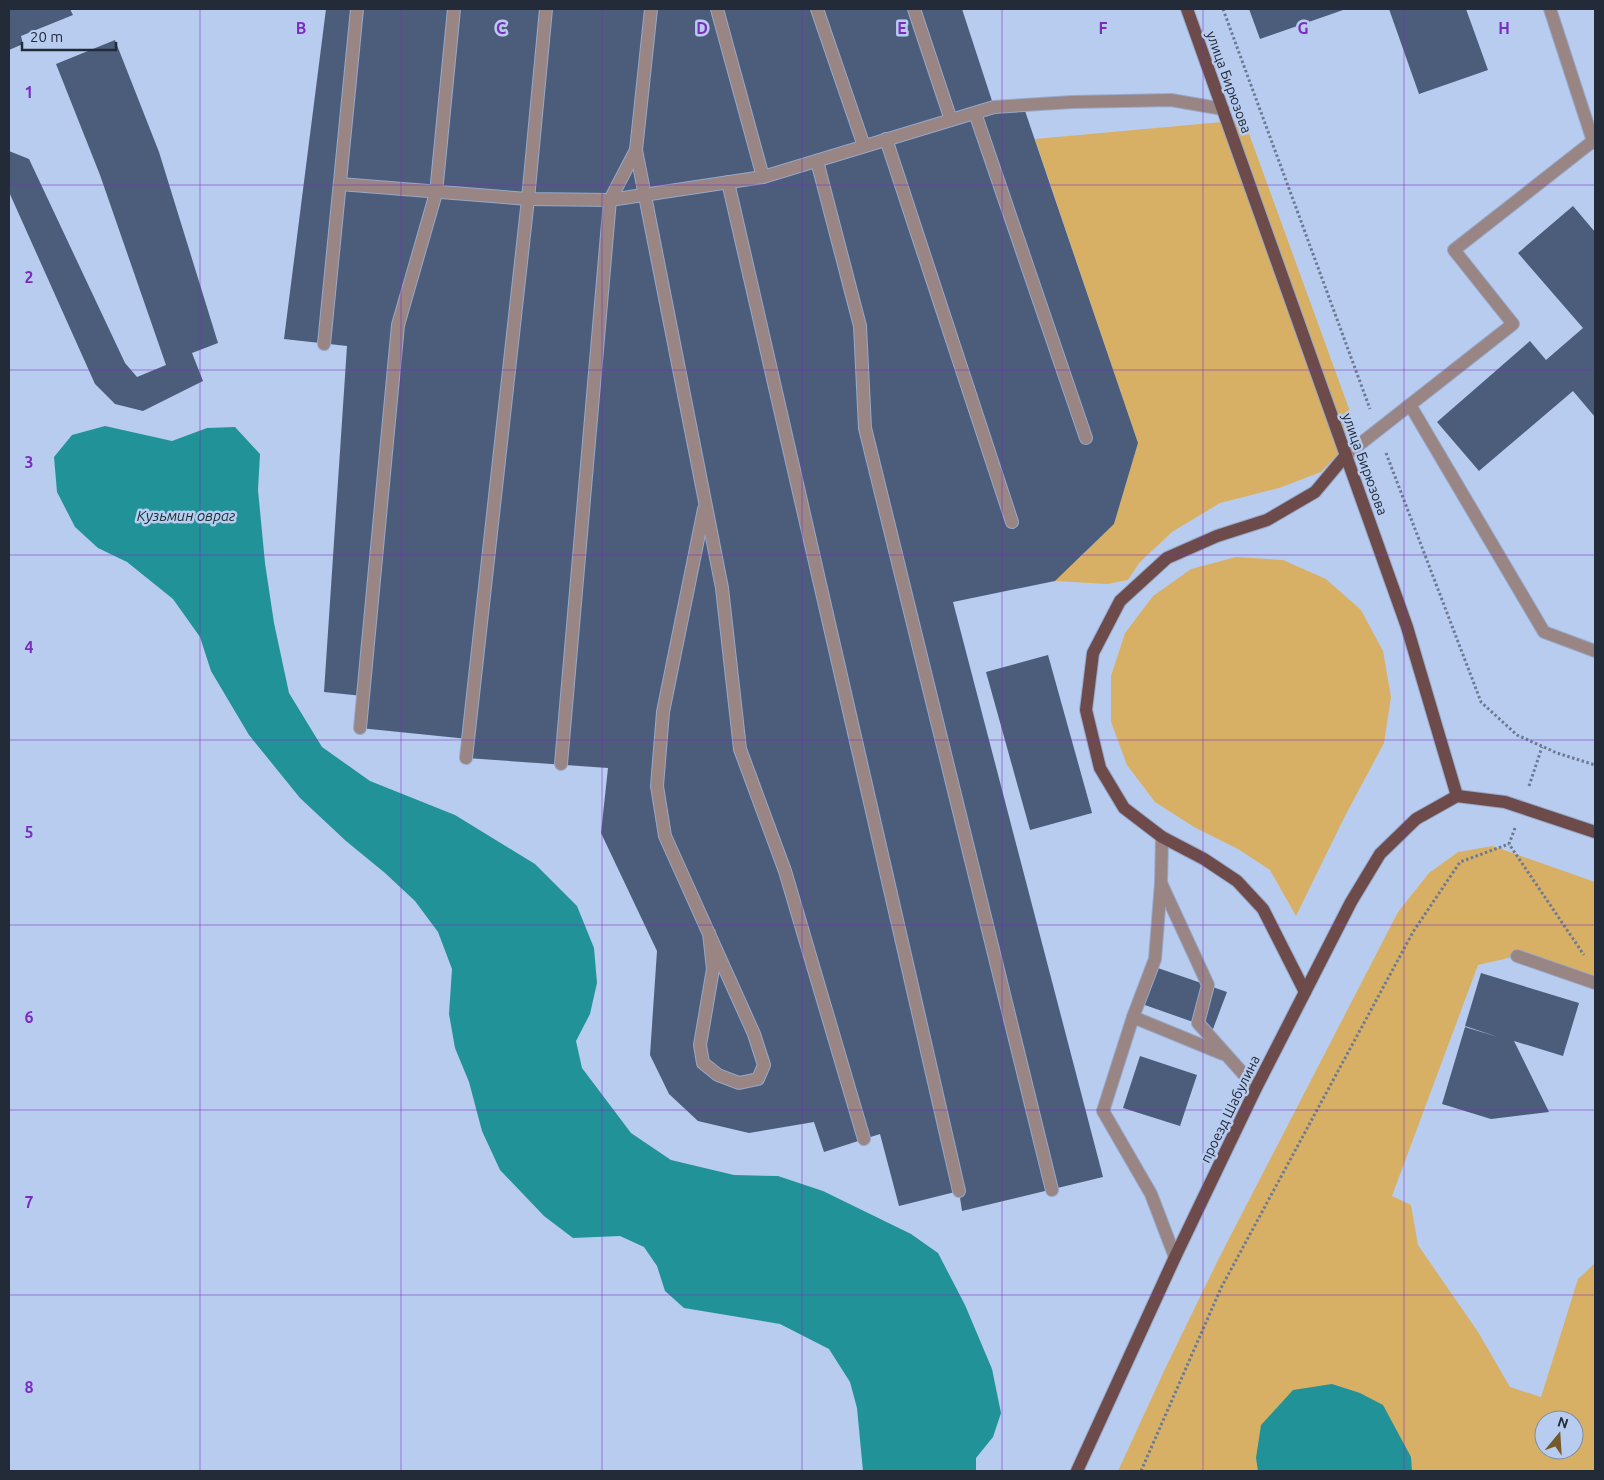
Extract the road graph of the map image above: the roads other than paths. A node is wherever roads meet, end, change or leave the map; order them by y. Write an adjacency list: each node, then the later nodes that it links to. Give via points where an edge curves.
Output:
1 (356, 9): 20 (lane)
2 (454, 9): 21 (lane)
3 (546, 9): 23 (lane)
4 (651, 9): 16 (lane)
5 (717, 9): 18 (lane)
6 (817, 9): 15 (lane)
7 (914, 9): 12 (lane)
8 (1187, 9): 10 (main road, улица Бирюзова)
9 (1550, 9): 14 (lane)
10 (1223, 109): 11 (lane, via 1171,100 1023,105 994,107); 28 (main road, улица Бирюзова)
11 (975, 113): 12 (lane); 27 (lane)
12 (951, 120): 13 (lane)
13 (886, 139): 15 (lane); 30 (lane)
14 (1594, 142): 26 (lane, via 1454,250 1513,324)
15 (864, 146): 17 (lane)
16 (636, 150): 22 (lane); 24 (lane)
17 (817, 161): 18 (lane); 47 (lane, via 860,326 866,428)
18 (763, 177): 19 (lane)
19 (728, 182): 22 (lane); 48 (lane)
20 (340, 184): 21 (lane); 25 (lane)
21 (436, 193): 23 (lane); 32 (lane, via 398,325)
22 (645, 195): 24 (lane); 29 (lane)
23 (528, 199): 24 (lane); 33 (lane)
24 (610, 200): 34 (lane)
25 (324, 344)
26 (1410, 405): 28 (lane); 31 (lane, via 1544,632)
27 (1086, 438)
28 (1346, 455): 35 (main road, улица Бирюзова, via 1408,627); 37 (main road, via 1316,492 1266,520 1217,536 1167,558 1120,601 1093,653 1086,710 1100,768 1124,808)
29 (705, 503): 39 (lane, via 663,712 657,786 665,836); 46 (lane, via 722,588 740,749 785,871)
30 (1012, 522)
31 (1595, 651)
32 (360, 728)
33 (466, 758)
34 (562, 764)
35 (1457, 796): 36 (main road, via 1506,802); 42 (main road, проезд Шабулина, via 1416,819 1380,854 1351,902)
36 (1595, 832)
37 (1162, 837): 38 (lane); 42 (main road, via 1237,881 1263,909)
38 (1161, 883): 43 (lane, via 1155,959); 44 (lane, via 1208,986 1198,1023)
39 (709, 933): 39 (lane, via 713,969 700,1044 703,1063 718,1075 739,1083 758,1080 764,1066 754,1034)
40 (1516, 956): 41 (lane)
41 (1595, 983)
42 (1305, 992): 45 (main road, проезд Шабулина)
43 (1133, 1017): 44 (lane); 49 (lane, via 1103,1111 1151,1194)
44 (1226, 1055): 45 (lane)
45 (1256, 1088): 49 (main road, проезд Шабулина)
46 (864, 1139)
47 (1052, 1190)
48 (959, 1191)
49 (1176, 1257): 50 (main road, проезд Шабулина)
50 (1077, 1471)

